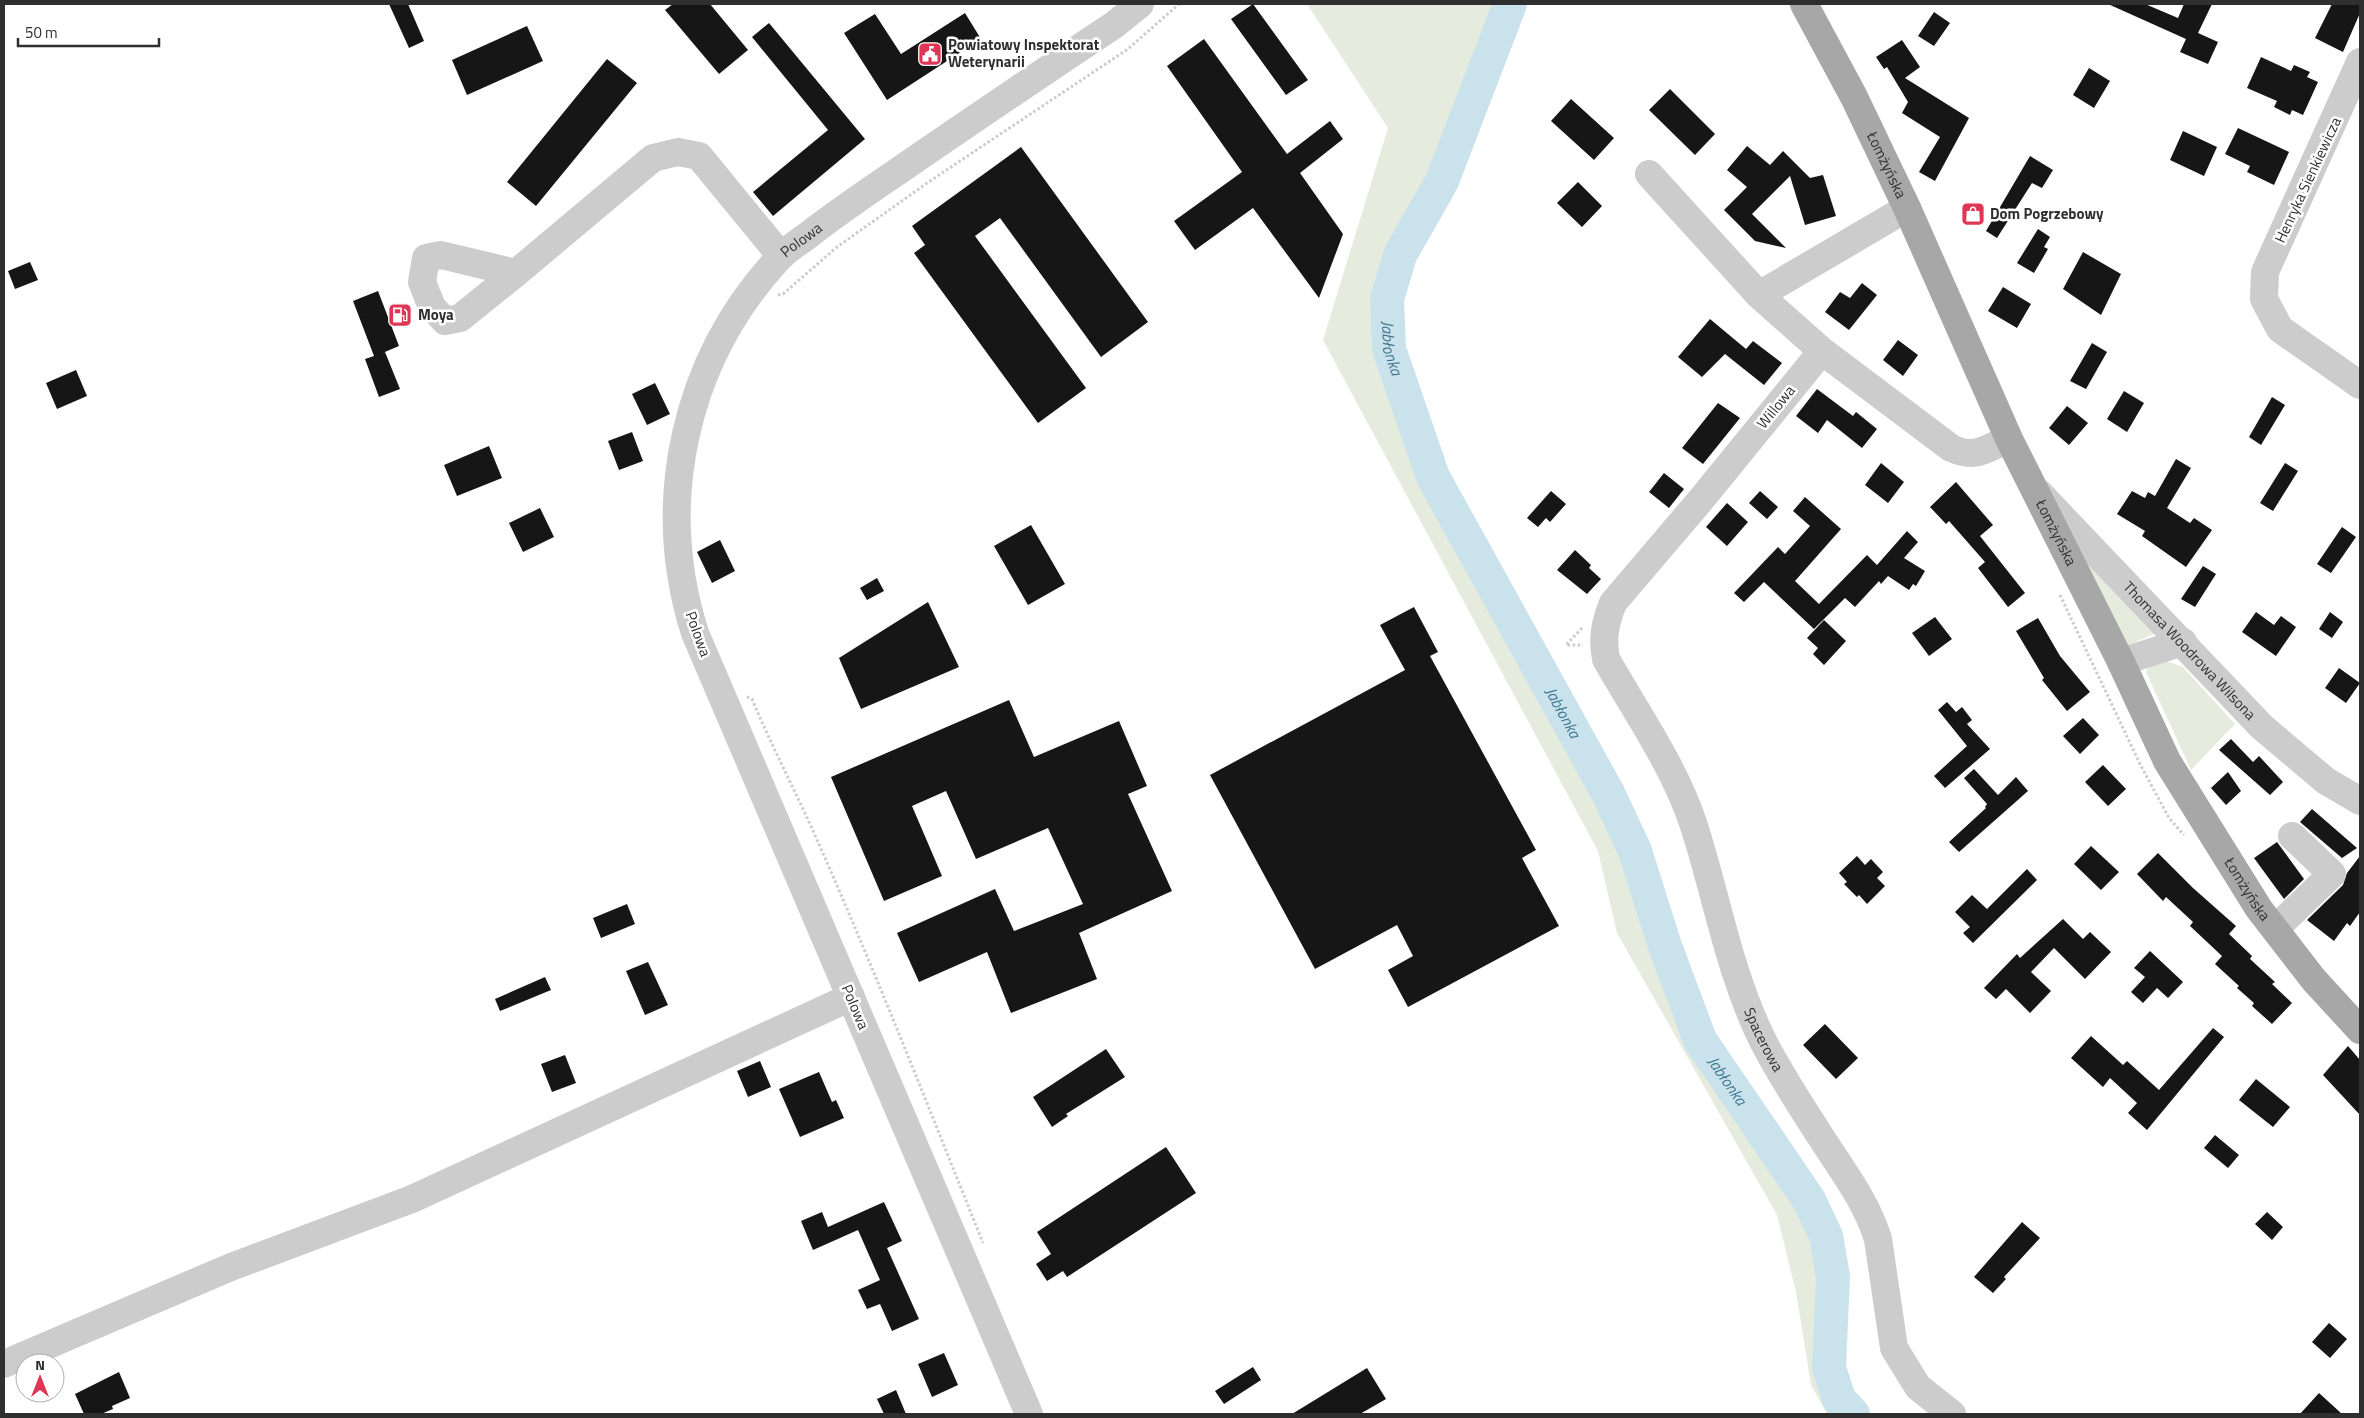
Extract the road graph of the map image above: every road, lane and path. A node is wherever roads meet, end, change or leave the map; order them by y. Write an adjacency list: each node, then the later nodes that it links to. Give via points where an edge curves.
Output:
1 (1140, 4): 7 (street, Polowa, via 1114,25 846,206)
2 (1180, 4): 9 (path, via 1128,49 930,181 837,248 783,294 775,295)
3 (1804, 4): 6 (main road, Łomżyńska, via 1854,97)
4 (2360, 62): 12 (street, Henryka Sienkiewicza, via 2265,272 2264,299 2280,329)
5 (1649, 174): 10 (street)
6 (1907, 208): 10 (street); 13 (main road, Łomżyńska)
7 (781, 256): 8 (street, via 700,156 678,152 653,158); 9 (street, Polowa)
8 (516, 273)
9 (758, 282): 22 (street, Polowa, via 721,337 692,408 681,451 676,508 679,565 695,632)
10 (1759, 295): 11 (street)
11 (1822, 351): 13 (street, via 1963,454 1975,454); 16 (street, Willowa, via 1613,603 1605,623)
12 (2360, 385)
13 (2009, 439): 14 (main road, Łomżyńska)
14 (2031, 484): 15 (street, Thomasa Woodrowa Wilsona); 17 (main road, Łomżyńska)
15 (2183, 642): 17 (street); 19 (street, Thomasa Woodrowa Wilsona, via 2262,727 2326,781)
16 (1603, 643): 27 (street, Spacerowa, via 1606,659 1670,772 1693,824 1730,955 1744,998 1763,1040 1873,1224 1894,1348 1918,1387)
17 (2121, 662): 21 (main road, Łomżyńska, via 2167,762 2259,909)
18 (744, 696): 24 (path, via 752,699 814,832)
19 (2360, 801)
20 (2292, 836): 21 (street, via 2332,874)
21 (2275, 929): 23 (main road, Łomżyńska, via 2314,980)
22 (851, 997): 25 (street, via 412,1199 231,1267); 26 (street, Polowa)
23 (2360, 1030)
24 (984, 1245)
25 (4, 1364)
26 (1029, 1414)
27 (1952, 1414)

